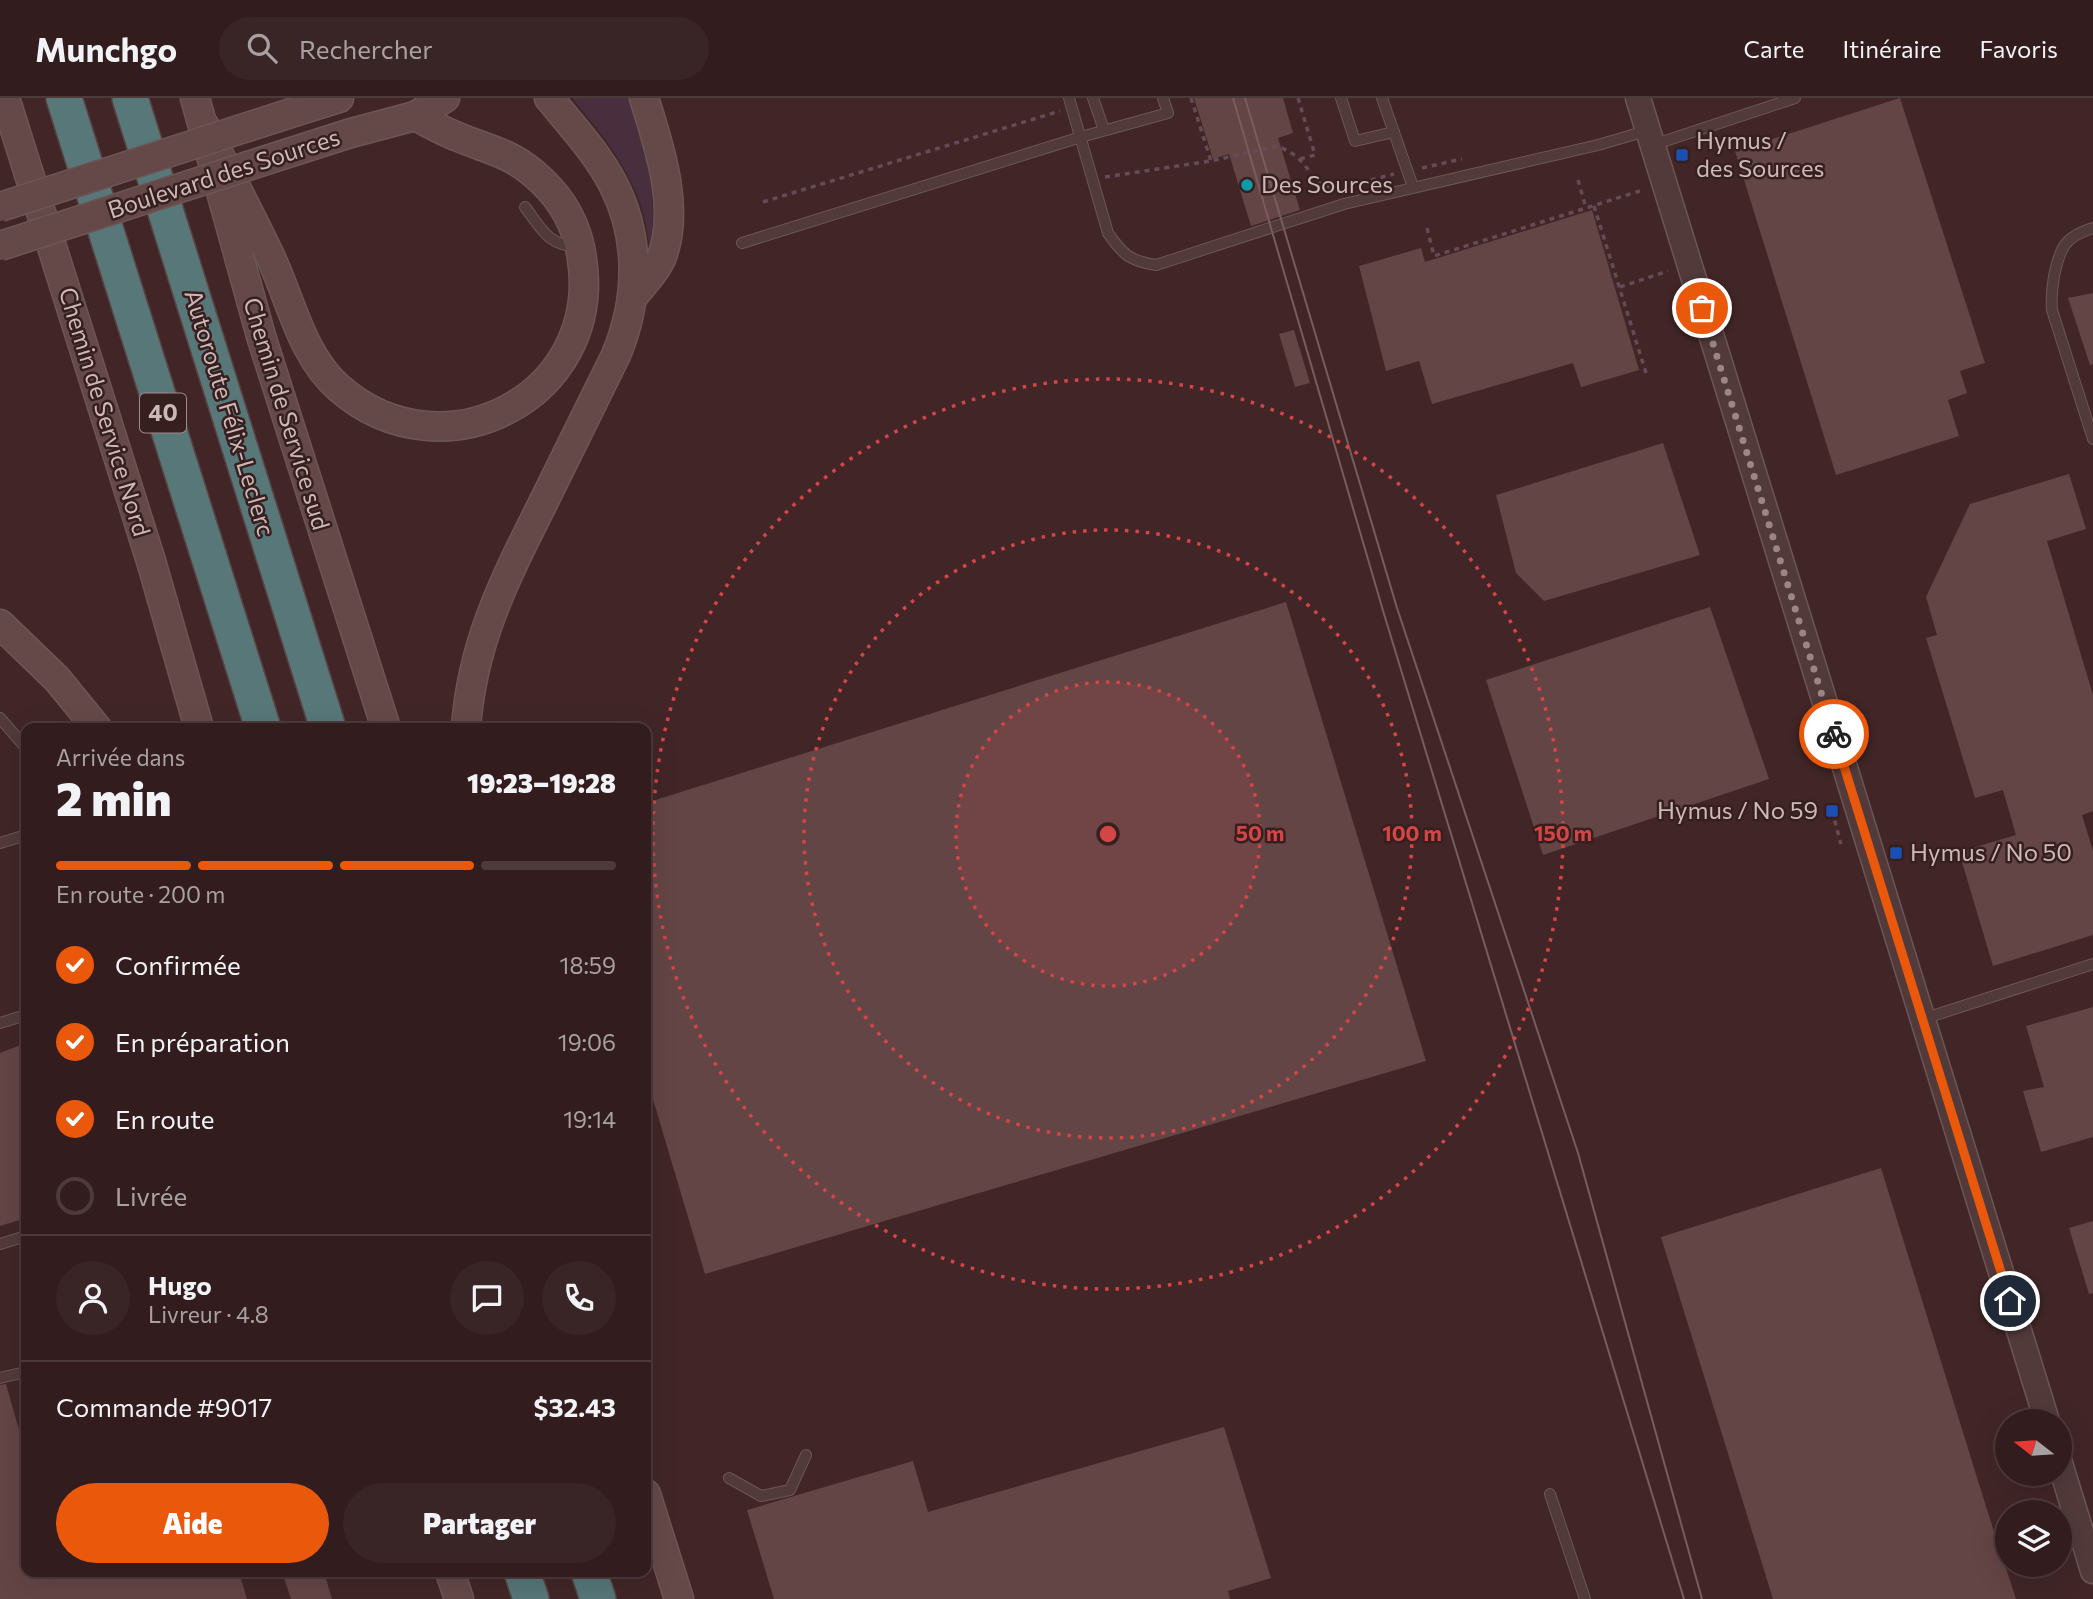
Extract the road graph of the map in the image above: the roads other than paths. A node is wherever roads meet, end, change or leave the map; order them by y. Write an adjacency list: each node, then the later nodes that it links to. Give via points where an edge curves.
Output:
1 (5, 98): 34 (main road, Chemin de Service Nord)
2 (64, 98): 35 (highway, 40)
3 (130, 98): 36 (highway, Autoroute Félix-Leclerc / 40)
4 (195, 98): 17 (main road, Chemin de Service sud)
5 (339, 98): 23 (main road, Boulevard des Sources, bridge)
6 (445, 98): 16 (main road, Boulevard des Sources)
7 (549, 98): 29 (main road, via 603,167 621,201 633,246)
8 (644, 98): 29 (main road, via 668,188 668,214 660,261)
9 (1093, 98): 18 (lane)
10 (1163, 98): 18 (lane, via 1168,113)
11 (1341, 98): 19 (lane, via 1355,141)
12 (1382, 98): 19 (lane)
13 (1638, 98): 21 (street)
14 (1795, 98): 21 (lane)
15 (1070, 103): 20 (lane)
16 (415, 116): 27 (main road, Boulevard des Sources, bridge); 28 (main road, via 528,168 567,211)
17 (204, 125): 28 (main road, via 271,258 312,354 339,388 394,420 435,427 476,423 531,396 560,363 579,325 585,284); 37 (main road, Chemin de Service sud, via 257,323)
18 (1104, 130): 20 (lane)
19 (1394, 132): 22 (lane)
20 (1084, 136): 22 (lane, via 1108,233 1121,252 1147,264); 26 (lane)
21 (1650, 138): 22 (lane, via 1598,145); 44 (street)
22 (1413, 187)
23 (0, 207)
24 (525, 207): 28 (lane, via 553,241)
25 (2093, 228): 30 (lane, via 2078,232 2059,254 2051,296)
26 (742, 243)
27 (0, 246)
28 (580, 246)
29 (632, 298): 38 (main road, via 616,355 491,612 474,670)
30 (2093, 439)
31 (0, 624): 33 (main road, via 57,678)
32 (0, 718): 39 (lane)
33 (93, 723)
34 (198, 723)
35 (261, 723)
36 (326, 723)
37 (384, 723)
38 (466, 723)
39 (21, 742)
40 (21, 837): 41 (lane)
41 (0, 843)
42 (2093, 964): 44 (lane)
43 (21, 1017): 45 (lane)
44 (1922, 1020): 50 (street)
45 (0, 1023)
46 (21, 1238): 47 (lane)
47 (0, 1244)
48 (21, 1373): 49 (lane)
49 (0, 1378)
50 (2043, 1409)
51 (806, 1455): 52 (lane, via 790,1490 761,1496)
52 (729, 1478)
53 (2067, 1486): 56 (street)
54 (1550, 1494): 64 (lane)
55 (651, 1510): 63 (main road)
56 (2093, 1571)
57 (452, 1577): 60 (main road)
58 (524, 1577): 61 (highway)
59 (591, 1577): 62 (highway)
60 (459, 1599)
61 (531, 1599)
62 (598, 1599)
63 (679, 1599)
64 (1585, 1599)

